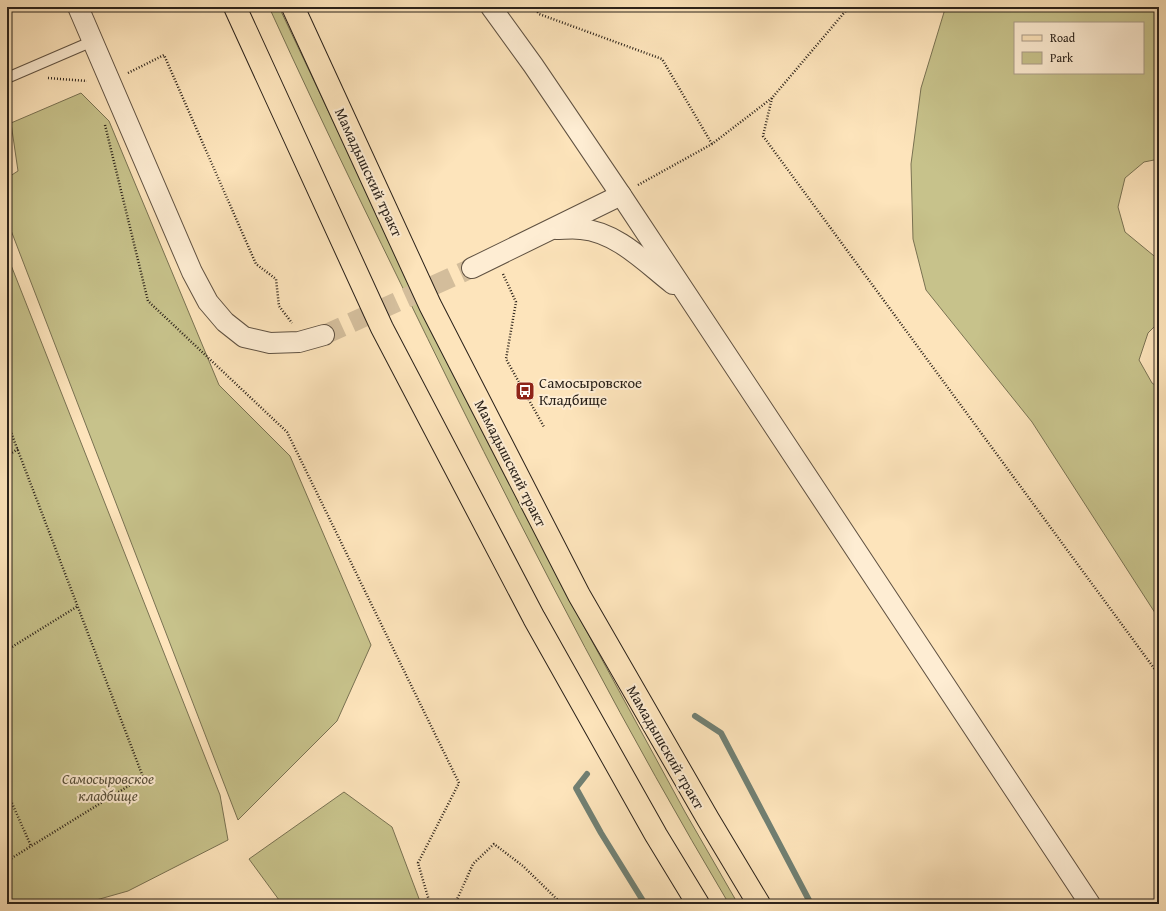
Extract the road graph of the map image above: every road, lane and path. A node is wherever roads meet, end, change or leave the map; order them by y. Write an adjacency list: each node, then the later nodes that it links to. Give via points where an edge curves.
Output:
1 (78, 7): 7 (street)
2 (235, 7): 34 (main road, via 382,328 534,618 656,835)
3 (293, 7): 35 (main road, Мамадышский тракт, via 430,305 575,588)
4 (491, 7): 14 (street)
5 (534, 7): 13 (path, via 539,14 662,59)
6 (849, 7): 11 (path)
7 (93, 41): 8 (lane); 10 (street)
8 (7, 78)
9 (46, 78): 10 (path)
10 (111, 82): 19 (path, via 164,55 256,264 276,279 279,306 292,323); 20 (street, via 192,272 208,302 224,322 244,337 270,343 299,342)
11 (772, 98): 13 (path); 27 (path, via 763,136)
12 (105, 124): 31 (path, via 148,301 287,432 459,783 418,863)
13 (712, 144): 14 (path)
14 (621, 195): 15 (street); 17 (street)
15 (552, 229): 16 (street); 17 (street, via 582,229 606,235 628,248)
16 (472, 268)
17 (687, 296): 36 (street)
18 (516, 302): 22 (path, via 506,359)
19 (298, 321)
20 (324, 334)
21 (7, 422): 23 (path)
22 (544, 427)
23 (18, 449): 24 (path); 25 (path)
24 (7, 456)
25 (78, 606): 26 (path); 29 (path, via 143,777)
26 (7, 650)
27 (1159, 675)
28 (7, 792): 29 (path)
29 (31, 846): 30 (path)
30 (7, 861)
31 (430, 904)
32 (455, 904): 33 (path, via 473,864 494,844 523,866)
33 (562, 904)
34 (698, 904)
35 (759, 904)
36 (1090, 904)

